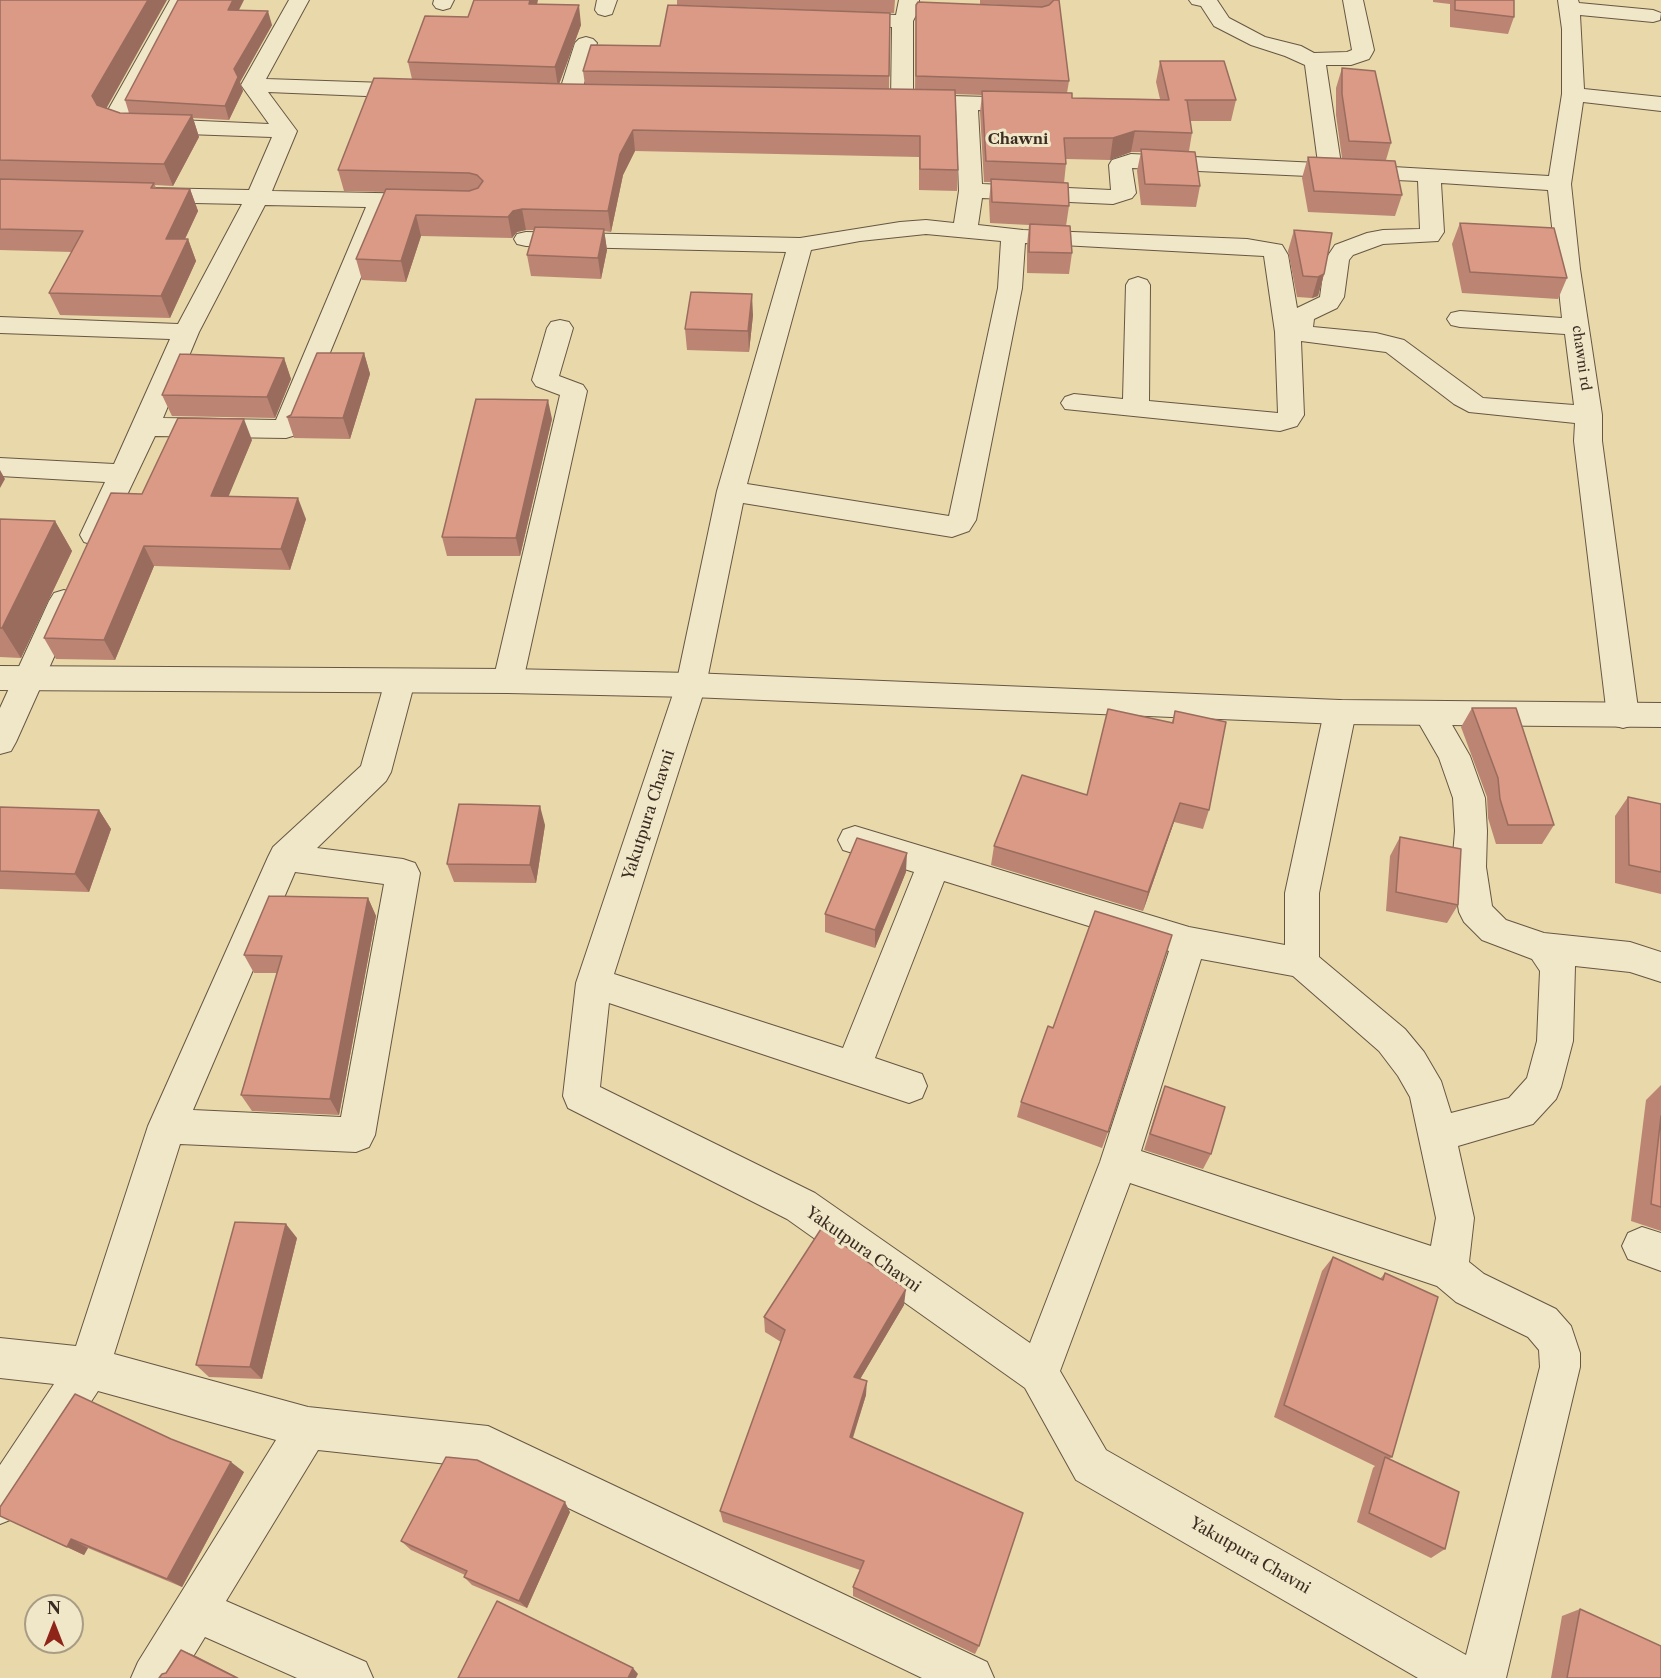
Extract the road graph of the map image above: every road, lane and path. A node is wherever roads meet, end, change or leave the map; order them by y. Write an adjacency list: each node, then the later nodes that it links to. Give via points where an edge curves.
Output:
1 (180, 0): 21 (street, via 114,119 129,125)
2 (299, 0): 12 (street)
3 (1199, 0): 11 (street, via 1207,0 1221,22)
4 (1353, 0): 11 (street, via 1361,54 1351,59 1320,58)
5 (1569, 4): 8 (street); 14 (street, chawni rd)
6 (907, 10): 7 (street); 9 (street); 17 (street)
7 (933, 10)
8 (1653, 16)
9 (832, 18)
10 (586, 43): 15 (street, via 580,96)
11 (1314, 62): 22 (street)
12 (252, 85): 13 (street); 21 (street)
13 (440, 92)
14 (1573, 94): 19 (street); 24 (street, chawni rd)
15 (546, 96)
16 (879, 101): 17 (street)
17 (902, 102): 18 (street)
18 (967, 104): 20 (street); 25 (street)
19 (1661, 104)
20 (1046, 105)
21 (286, 132): 27 (street)
22 (1331, 172): 23 (street); 25 (street, via 1131,161 1120,165 1124,193 1113,197)
23 (1429, 175): 24 (street); 40 (street, via 1430,236 1383,237 1344,250 1337,260 1332,297 1328,303 1304,314)
24 (1559, 184): 37 (street, chawni rd)
25 (970, 191): 30 (street)
26 (128, 194): 27 (street)
27 (257, 198): 28 (street); 39 (street)
28 (381, 200): 29 (street); 44 (street, via 286,429)
29 (450, 202)
30 (965, 231): 31 (street); 33 (street, via 900,229)
31 (1014, 235): 40 (street, via 1273,250); 47 (street, via 1010,288 959,524 952,527)
32 (526, 239): 33 (street)
33 (800, 245): 47 (street, Yakutpura Chavni)
34 (1138, 285): 42 (street)
35 (1460, 319): 37 (street)
36 (0, 326): 39 (street)
37 (1576, 327): 43 (street, chawni rd)
38 (560, 328): 50 (street, via 545,380 574,392)
39 (186, 332): 44 (street)
40 (1294, 332): 42 (street, via 1288,420); 43 (street, via 1395,346 1478,406)
41 (1074, 403): 42 (street)
42 (1136, 408)
43 (1589, 415): 55 (street, chawni rd, via 1588,441)
44 (146, 427): 46 (street)
45 (0, 467): 46 (street)
46 (122, 474): 48 (street, via 78,571)
47 (731, 491): 51 (street, Yakutpura Chavni)
48 (14, 678): 49 (street); 56 (street)
49 (400, 681): 50 (street); 58 (street, via 375,772)
50 (508, 681): 51 (street)
51 (691, 685): 52 (street); 64 (street, Yakutpura Chavni)
52 (1340, 712): 53 (street); 62 (street, via 1302,893)
53 (1429, 713): 55 (street); 61 (street, via 1454,756 1469,798 1469,867 1476,912 1494,930)
54 (1661, 715): 55 (street)
55 (1623, 716)
56 (0, 742)
57 (855, 840): 59 (street)
58 (285, 857): 67 (street); 67 (street, via 403,873 356,1135)
59 (934, 863): 60 (street); 65 (street)
60 (1189, 942): 62 (street); 69 (street)
61 (1544, 948): 63 (street, via 1630,957); 68 (street, via 1557,968 1555,1041 1543,1088 1520,1112)
62 (1302, 963): 68 (street, via 1392,1040 1411,1064 1428,1093)
63 (1661, 967)
64 (594, 983): 65 (street); 73 (street, Yakutpura Chavni, via 581,1096 801,1206)
65 (853, 1067): 66 (street)
66 (909, 1086)
67 (167, 1126): 72 (street)
68 (1437, 1134): 70 (street, via 1455,1218)
69 (1119, 1162): 70 (street); 73 (street)
70 (1449, 1271): 81 (street, via 1470,1288 1542,1323 1557,1340 1560,1353 1560,1367)
71 (0, 1358): 72 (street)
72 (89, 1368): 74 (street); 75 (street)
73 (1040, 1374): 80 (street, Yakutpura Chavni, via 1091,1464)
74 (308, 1428): 76 (street); 79 (street, via 488,1447)
75 (0, 1503)
76 (197, 1611): 77 (street); 78 (street)
77 (154, 1678)
78 (350, 1678)
79 (971, 1678)
80 (1462, 1678)
81 (1483, 1678)

